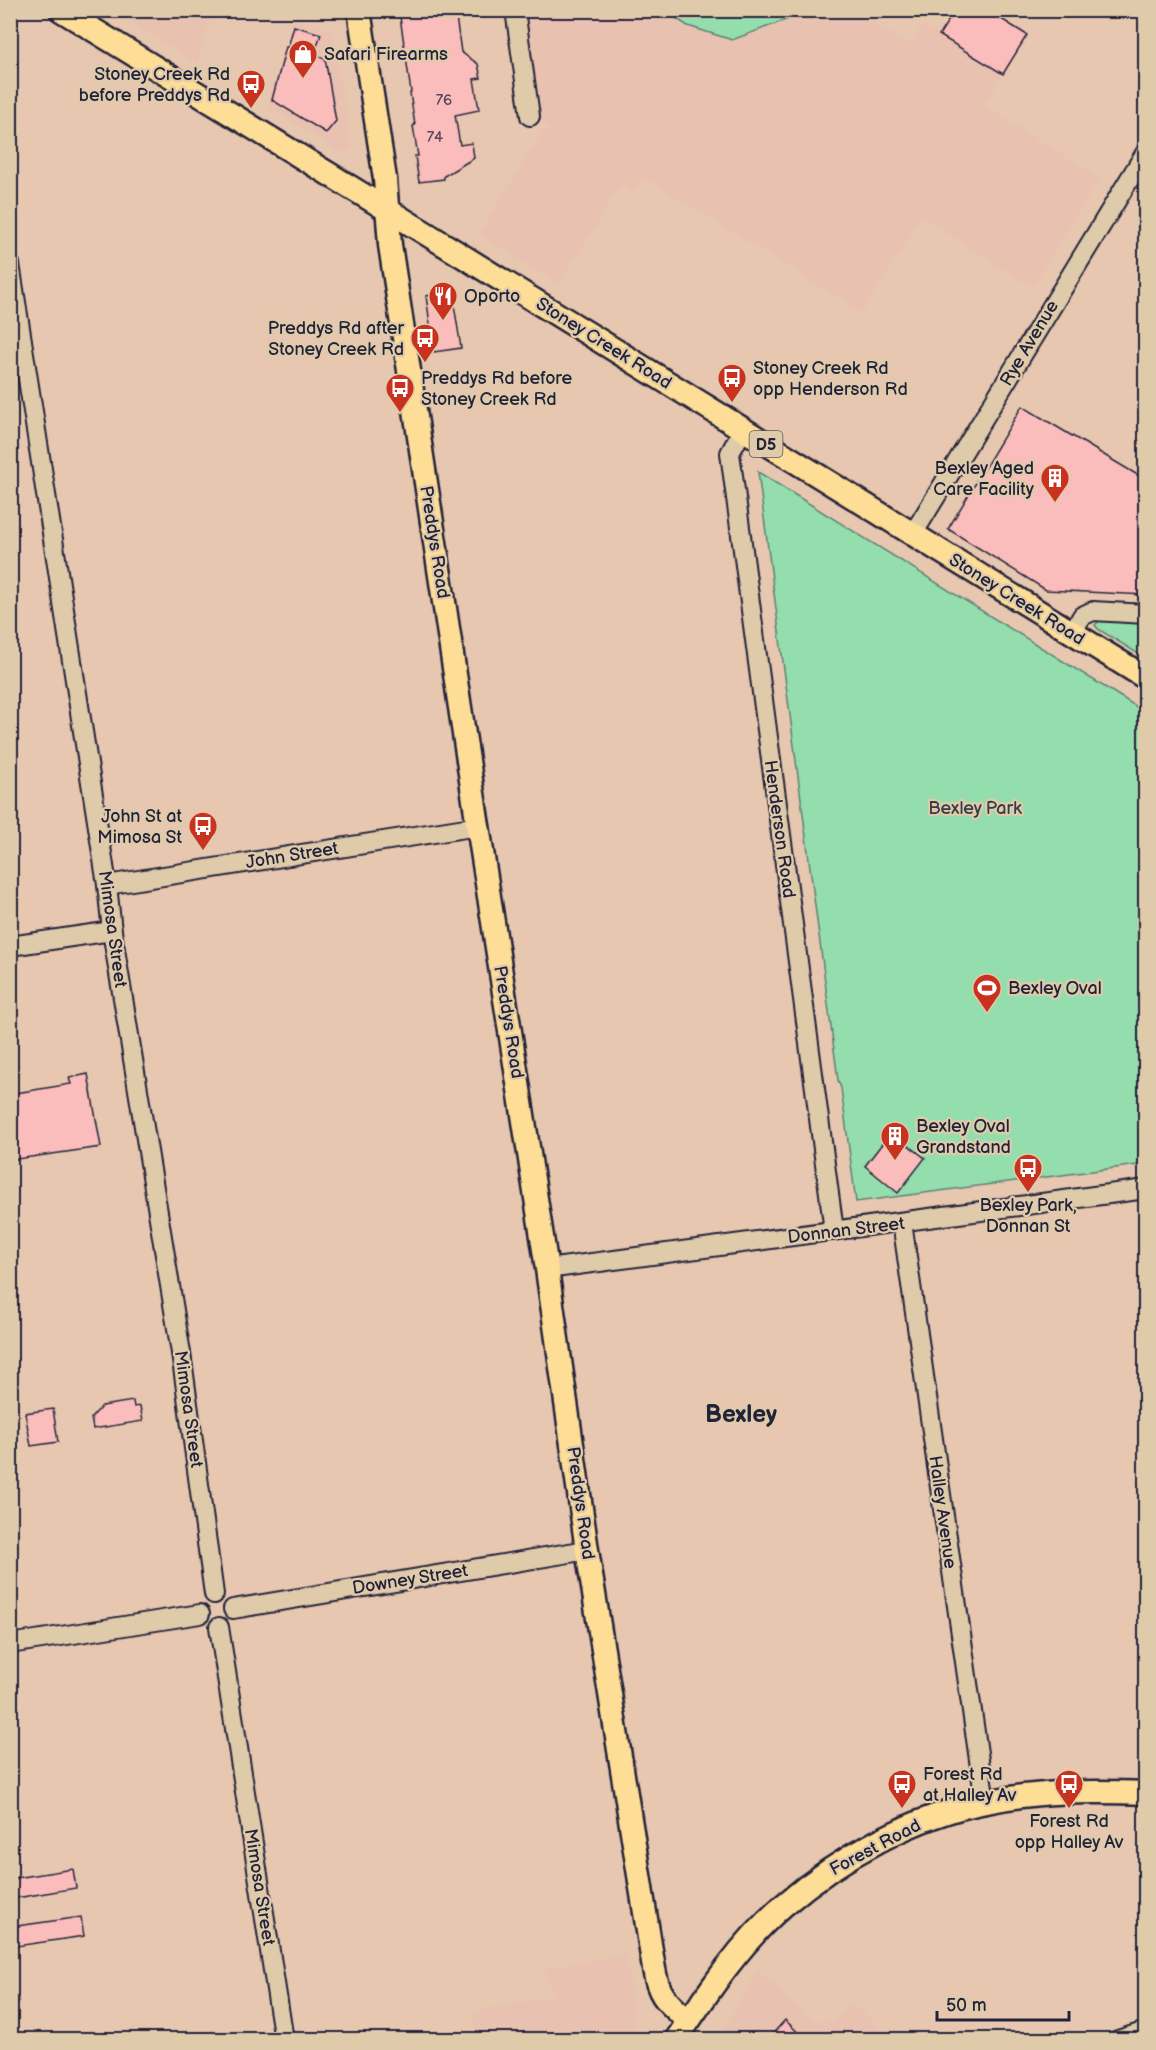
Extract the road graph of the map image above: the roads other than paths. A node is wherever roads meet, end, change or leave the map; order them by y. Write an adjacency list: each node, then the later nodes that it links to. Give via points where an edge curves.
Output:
1 (61, 10): 6 (main road, Stoney Creek Road / D5)
2 (358, 10): 6 (main road, Preddys Road)
3 (514, 10): 4 (street)
4 (530, 116)
5 (1146, 152): 9 (street, Rye Avenue)
6 (387, 210): 8 (main road, Stoney Creek Road / D5); 13 (main road, Preddys Road)
7 (10, 264): 14 (street, Mimosa Street)
8 (743, 429): 9 (main road, Stoney Creek Road / D5); 19 (street, Henderson Road, via 730,453)
9 (913, 534): 11 (main road, Stoney Creek Road / D5)
10 (1146, 614): 11 (street, via 1093,611 1082,616)
11 (1072, 633): 12 (main road, Stoney Creek Road / D5)
12 (1146, 678)
13 (478, 826): 14 (street, John Street); 20 (main road, Preddys Road)
14 (107, 885): 15 (street, Mimosa Street)
15 (112, 931): 16 (street); 22 (street, Mimosa Street, via 182,1353)
16 (10, 946)
17 (1146, 1189): 18 (street, Donnan Street)
18 (902, 1222): 19 (street, Donnan Street); 28 (street, Halley Avenue)
19 (834, 1231): 20 (street, Donnan Street)
20 (547, 1269): 21 (main road, Preddys Road)
21 (587, 1550): 23 (street, Downey Street); 29 (main road, Preddys Road, via 656,1980)
22 (214, 1594): 23 (street, via 225,1596); 24 (street, via 201,1604)
23 (233, 1609): 25 (street, via 231,1620)
24 (200, 1614): 25 (street, via 207,1624); 26 (street)
25 (219, 1627): 31 (street, Mimosa Street)
26 (10, 1644)
27 (1146, 1793): 28 (main road, Forest Road, via 1045,1794)
28 (985, 1802): 29 (main road, Forest Road, via 926,1820 870,1845 827,1872 784,1905 747,1943)
29 (682, 2030)
30 (1146, 2031): 32 (street)
31 (284, 2040)
32 (1118, 2040)

